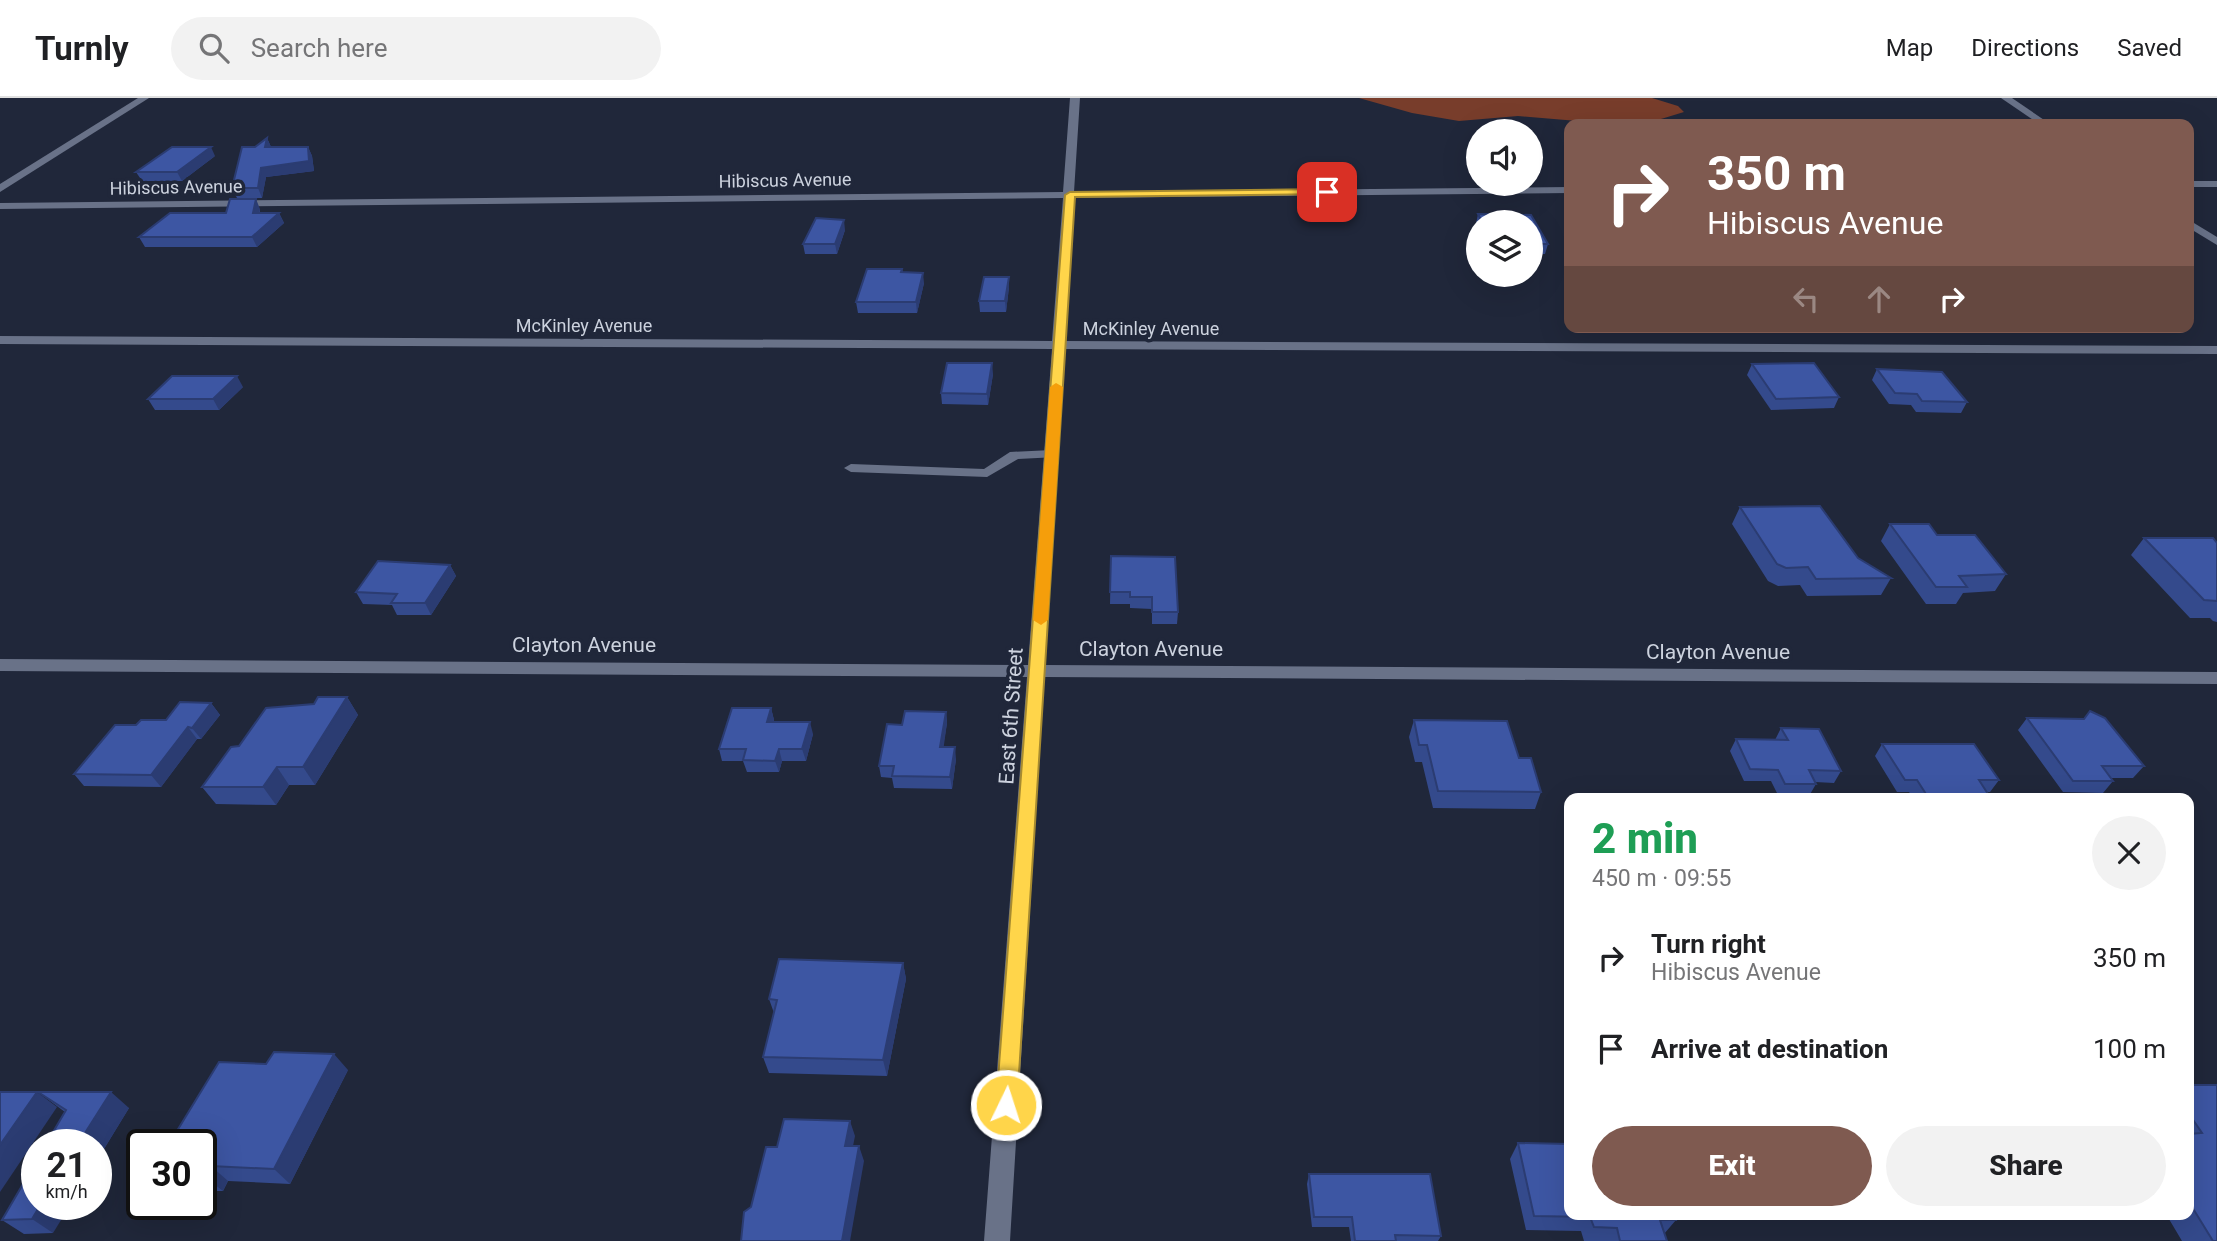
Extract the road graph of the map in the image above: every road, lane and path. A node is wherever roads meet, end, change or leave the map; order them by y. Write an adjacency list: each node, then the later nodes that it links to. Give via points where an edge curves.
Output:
1 (144, 98): 7 (street)
2 (1075, 98): 9 (street, East 6th Street)
3 (2006, 98): 4 (street)
4 (2038, 119)
5 (2194, 184): 6 (street)
6 (2217, 184)
7 (0, 189)
8 (1564, 190): 9 (street, Hibiscus Avenue)
9 (1070, 195): 10 (street, Hibiscus Avenue); 14 (street, East 6th Street)
10 (0, 206)
11 (2194, 226): 12 (street)
12 (2217, 242)
13 (0, 340): 14 (street, McKinley Avenue)
14 (1059, 345): 15 (street, McKinley Avenue); 16 (street, East 6th Street)
15 (2217, 350)
16 (1052, 454): 17 (street, via 1015,455 987,472); 19 (street, East 6th Street)
17 (851, 468)
18 (0, 665): 19 (street, Clayton Avenue)
19 (1037, 671): 20 (street, Clayton Avenue); 21 (street, East 6th Street)
20 (2217, 678)
21 (997, 1241)

